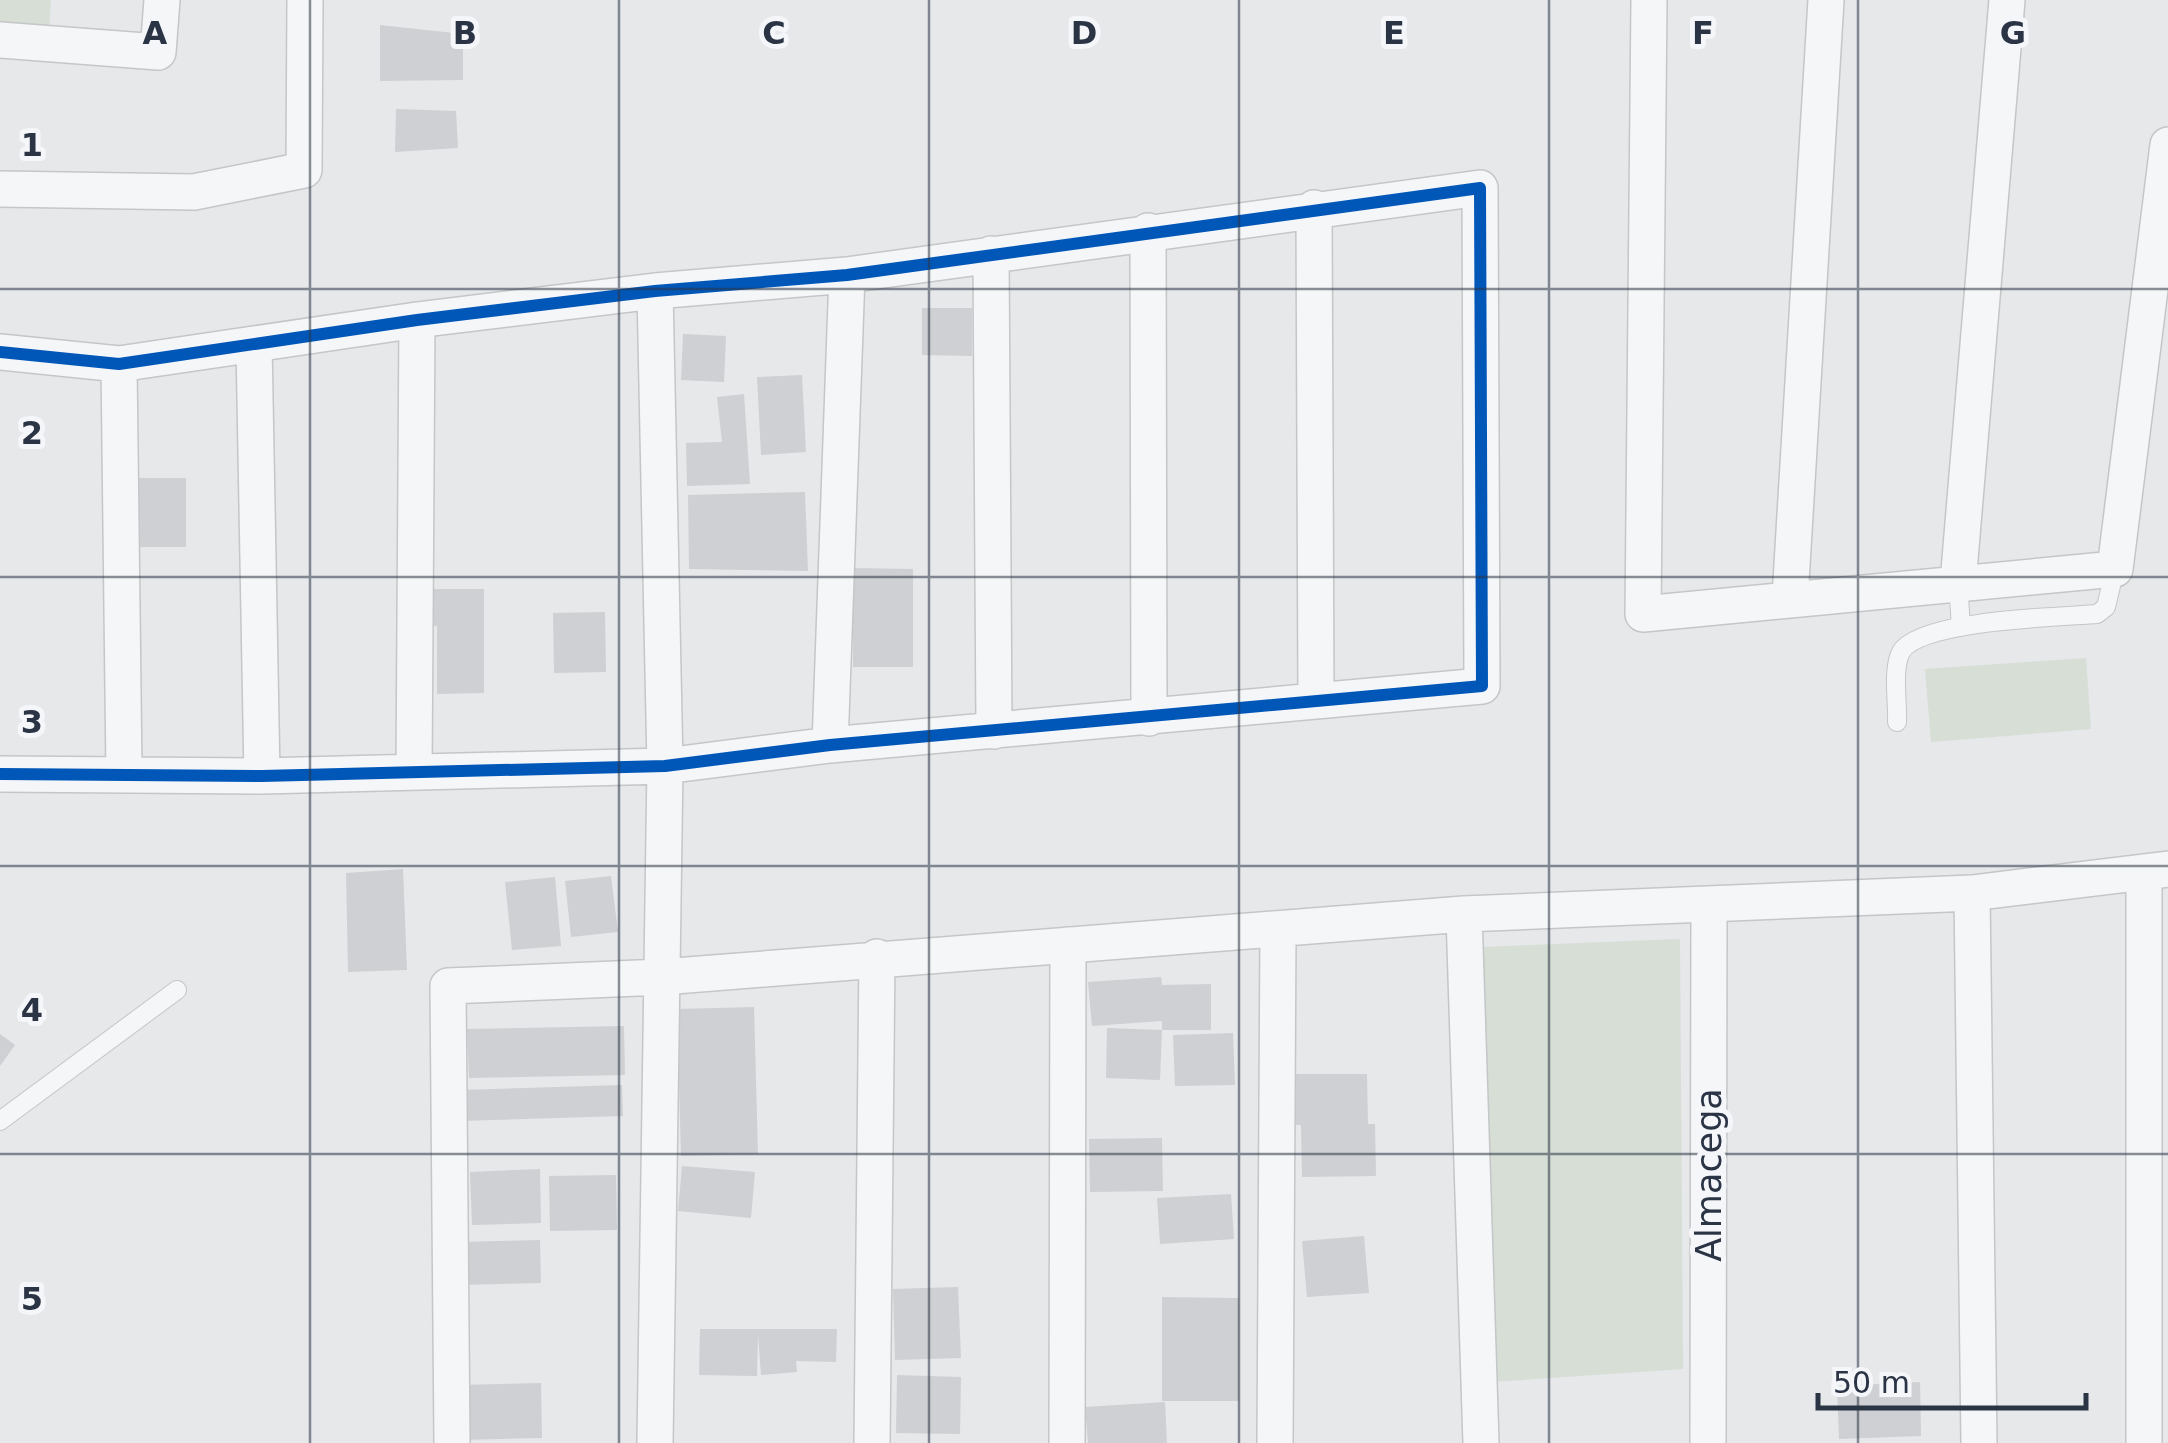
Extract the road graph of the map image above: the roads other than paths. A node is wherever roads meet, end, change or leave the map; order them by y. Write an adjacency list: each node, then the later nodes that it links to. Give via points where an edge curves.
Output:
1 (162, 0): 6 (street, via 158,52)
2 (305, 0): 8 (street, via 304,170 194,192)
3 (1649, 0): 20 (street, via 1643,614)
4 (1826, 0): 20 (street)
5 (2007, 0): 19 (street)
6 (0, 40)
7 (2168, 145): 18 (street)
8 (0, 189)
9 (1314, 208): 10 (street); 22 (street); 22 (street, via 1480,188 1482,686)
10 (1148, 230): 11 (street); 23 (street)
11 (992, 254): 12 (street); 25 (street)
12 (848, 275): 13 (street); 26 (street)
13 (655, 291): 14 (street); 27 (street)
14 (417, 320): 15 (street); 28 (street)
15 (254, 344): 17 (street); 31 (street)
16 (0, 352): 17 (street)
17 (119, 364): 30 (street)
18 (2115, 569): 19 (street); 21 (lane, via 2106,607 2097,614)
19 (1958, 583): 20 (street); 21 (lane)
20 (1790, 598)
21 (1961, 626): 24 (lane, via 1910,641 1899,655)
22 (1316, 701): 23 (street)
23 (1149, 718): 25 (street)
24 (1897, 722)
25 (994, 731): 26 (street)
26 (830, 744): 27 (street)
27 (665, 766): 28 (street); 39 (street)
28 (414, 772): 31 (street)
29 (0, 774): 30 (street)
30 (124, 774): 31 (street)
31 (262, 776)
32 (2156, 872): 33 (street); 50 (street)
33 (1972, 892): 34 (street); 49 (street)
34 (1710, 908): 35 (street); 48 (street, Almacega)
35 (1464, 914): 36 (street); 47 (street)
36 (1278, 931): 37 (street); 46 (street)
37 (1068, 944): 38 (street); 45 (street)
38 (876, 957): 39 (street); 44 (street)
39 (662, 977): 42 (street, via 448,986); 43 (street)
40 (177, 990): 41 (lane)
41 (0, 1120)
42 (452, 1443)
43 (654, 1443)
44 (872, 1443)
45 (1068, 1443)
46 (1276, 1443)
47 (1481, 1443)
48 (1708, 1443)
49 (1979, 1443)
50 (2144, 1443)

